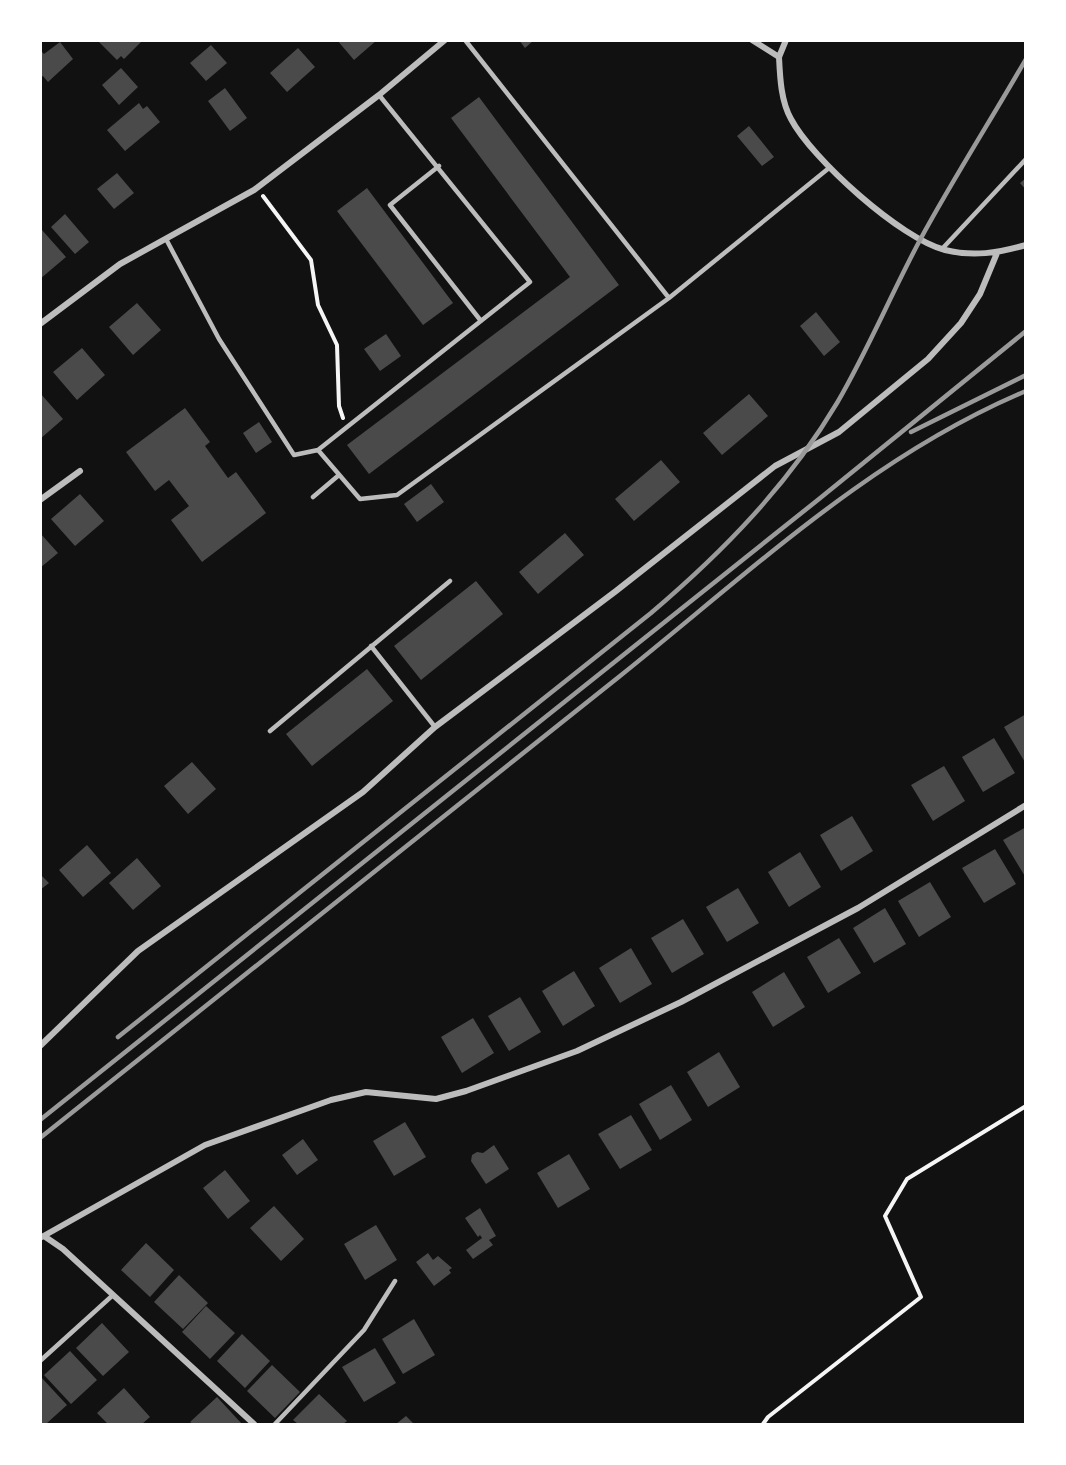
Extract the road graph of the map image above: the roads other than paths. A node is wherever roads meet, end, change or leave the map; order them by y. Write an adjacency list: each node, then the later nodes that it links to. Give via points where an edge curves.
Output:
1 (445, 40): 6 (street)
2 (465, 40): 14 (lane)
3 (752, 40): 5 (street)
4 (786, 40): 5 (street)
5 (779, 57): 9 (street, via 781,89 789,117)
6 (379, 95): 8 (lane); 10 (street, via 257,188)
7 (1026, 159): 12 (lane)
8 (439, 166): 15 (lane, via 390,205); 15 (lane, via 531,282)
9 (829, 168): 12 (street, via 885,215); 14 (lane)
10 (166, 239): 16 (street, via 120,264); 17 (lane, via 219,339 294,455)
11 (1026, 245): 13 (street)
12 (942, 249): 13 (street, via 965,254)
13 (997, 253): 24 (street, via 980,294 961,323 928,359 839,432 775,466)
14 (669, 298): 19 (lane, via 397,495 360,499)
15 (481, 321): 17 (lane)
16 (40, 324)
17 (318, 450): 19 (lane)
18 (80, 471): 21 (street)
19 (339, 474): 20 (lane)
20 (313, 497)
21 (40, 500)
22 (450, 581): 23 (lane)
23 (371, 646): 24 (lane); 25 (lane)
24 (435, 727): 27 (street, via 363,792 138,951)
25 (270, 731)
26 (1026, 805): 28 (street, via 858,908 681,1002 577,1051 436,1099 366,1092 331,1100 205,1144)
27 (40, 1046)
28 (42, 1237): 30 (street, via 63,1250)
29 (395, 1281): 33 (lane, via 364,1330)
30 (113, 1295): 31 (lane); 32 (street)
31 (40, 1361)
32 (254, 1425)
33 (275, 1425)

